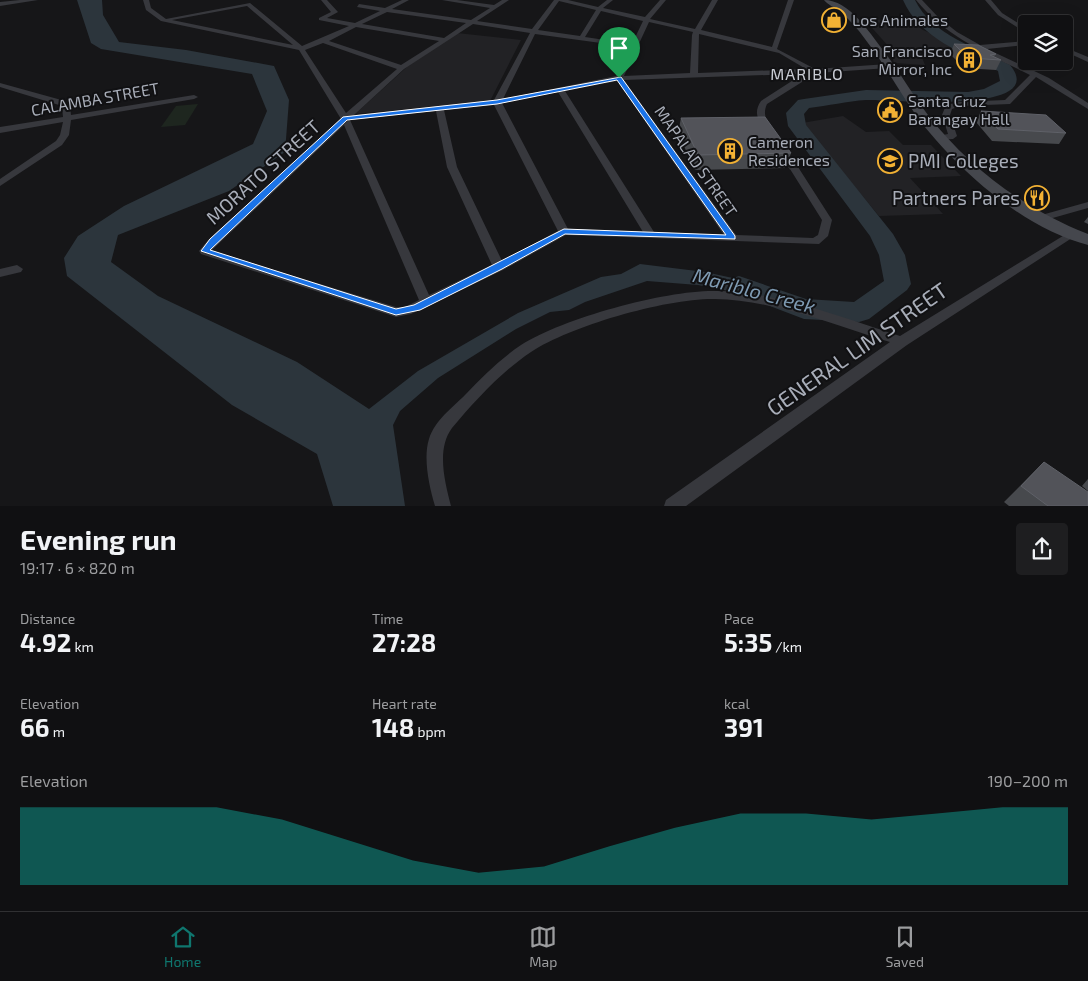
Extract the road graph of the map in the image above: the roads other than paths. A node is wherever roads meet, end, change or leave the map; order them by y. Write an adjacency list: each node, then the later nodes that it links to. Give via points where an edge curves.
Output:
1 (35, 0): 17 (street)
2 (146, 0): 23 (street, via 148,9)
3 (324, 0): 25 (street, via 335,12 321,19)
4 (406, 0): 21 (street)
5 (445, 0): 19 (street)
6 (506, 0): 19 (street, MORATO STREET)
7 (557, 0): 28 (street)
8 (562, 0): 20 (street)
9 (610, 0): 20 (street)
10 (663, 0): 22 (street)
11 (715, 0): 27 (street)
12 (791, 0): 36 (street)
13 (828, 0): 39 (main road, via 851,16)
14 (919, 0): 34 (street, via 943,24)
15 (988, 0): 26 (street, via 1000,14)
16 (250, 2): 23 (street); 35 (street)
17 (0, 4)
18 (358, 6): 21 (street)
19 (495, 7): 24 (street, MORATO STREET)
20 (600, 8): 22 (street); 29 (street)
21 (386, 10): 24 (street); 25 (street)
22 (647, 19): 27 (street); 33 (street)
23 (163, 20): 35 (street)
24 (470, 23): 28 (street); 30 (street, MORATO STREET)
25 (356, 26): 30 (street); 31 (street)
26 (1018, 26)
27 (698, 31): 36 (street); 43 (street)
28 (533, 32): 29 (street); 51 (street)
29 (581, 39): 33 (street)
30 (444, 40): 40 (street, MORATO STREET)
31 (323, 41): 35 (street); 40 (street)
32 (1018, 44): 34 (street)
33 (634, 46): 45 (street)
34 (982, 47): 44 (street)
35 (301, 49): 55 (street)
36 (774, 49): 42 (street)
37 (1073, 53): 38 (street)
38 (1088, 60)
39 (888, 66): 42 (street); 47 (main road)
40 (402, 68): 55 (street, MORATO STREET)
41 (800, 72): 42 (street); 43 (street); 57 (street, via 798,80 760,109 760,116)
42 (815, 72)
43 (694, 75): 45 (street)
44 (1034, 75): 52 (street, via 1058,86); 58 (street, via 1007,102 949,107 946,115 952,136)
45 (619, 78): 48 (street); 66 (street, MAPALAD STREET)
46 (2, 86): 54 (street, via 62,102)
47 (902, 87): 50 (main road)
48 (560, 89): 51 (street); 64 (street)
49 (194, 97): 54 (street, CALAMBA STREET)
50 (911, 99): 58 (main road)
51 (497, 102): 53 (street); 63 (street)
52 (1088, 107)
53 (440, 109): 55 (street); 69 (street, via 452,168)
54 (68, 119): 56 (street, CALAMBA STREET); 60 (street, via 65,137 59,143)
55 (346, 119): 72 (street); 72 (street, MORATO STREET, via 206,251 396,312)
56 (0, 130)
57 (770, 131)
58 (941, 138): 62 (main road, via 983,177)
59 (795, 169): 66 (street, via 827,220 824,236 809,243)
60 (0, 183)
61 (1088, 205): 62 (street)
62 (1042, 218): 65 (main road)
63 (564, 232): 64 (street); 69 (street)
64 (650, 234): 66 (street)
65 (1071, 234): 67 (main road); 68 (main road); 73 (street, GENERAL LIM STREET)
66 (732, 238)
67 (1088, 240)
68 (1088, 245)
69 (500, 267): 72 (street)
70 (17, 269): 71 (street)
71 (0, 273)
72 (426, 302)
73 (902, 341): 74 (street, via 792,308 713,295 678,298 590,321 526,348 444,427 437,440 437,489); 75 (street, GENERAL LIM STREET)
74 (443, 506)
75 (672, 506)

